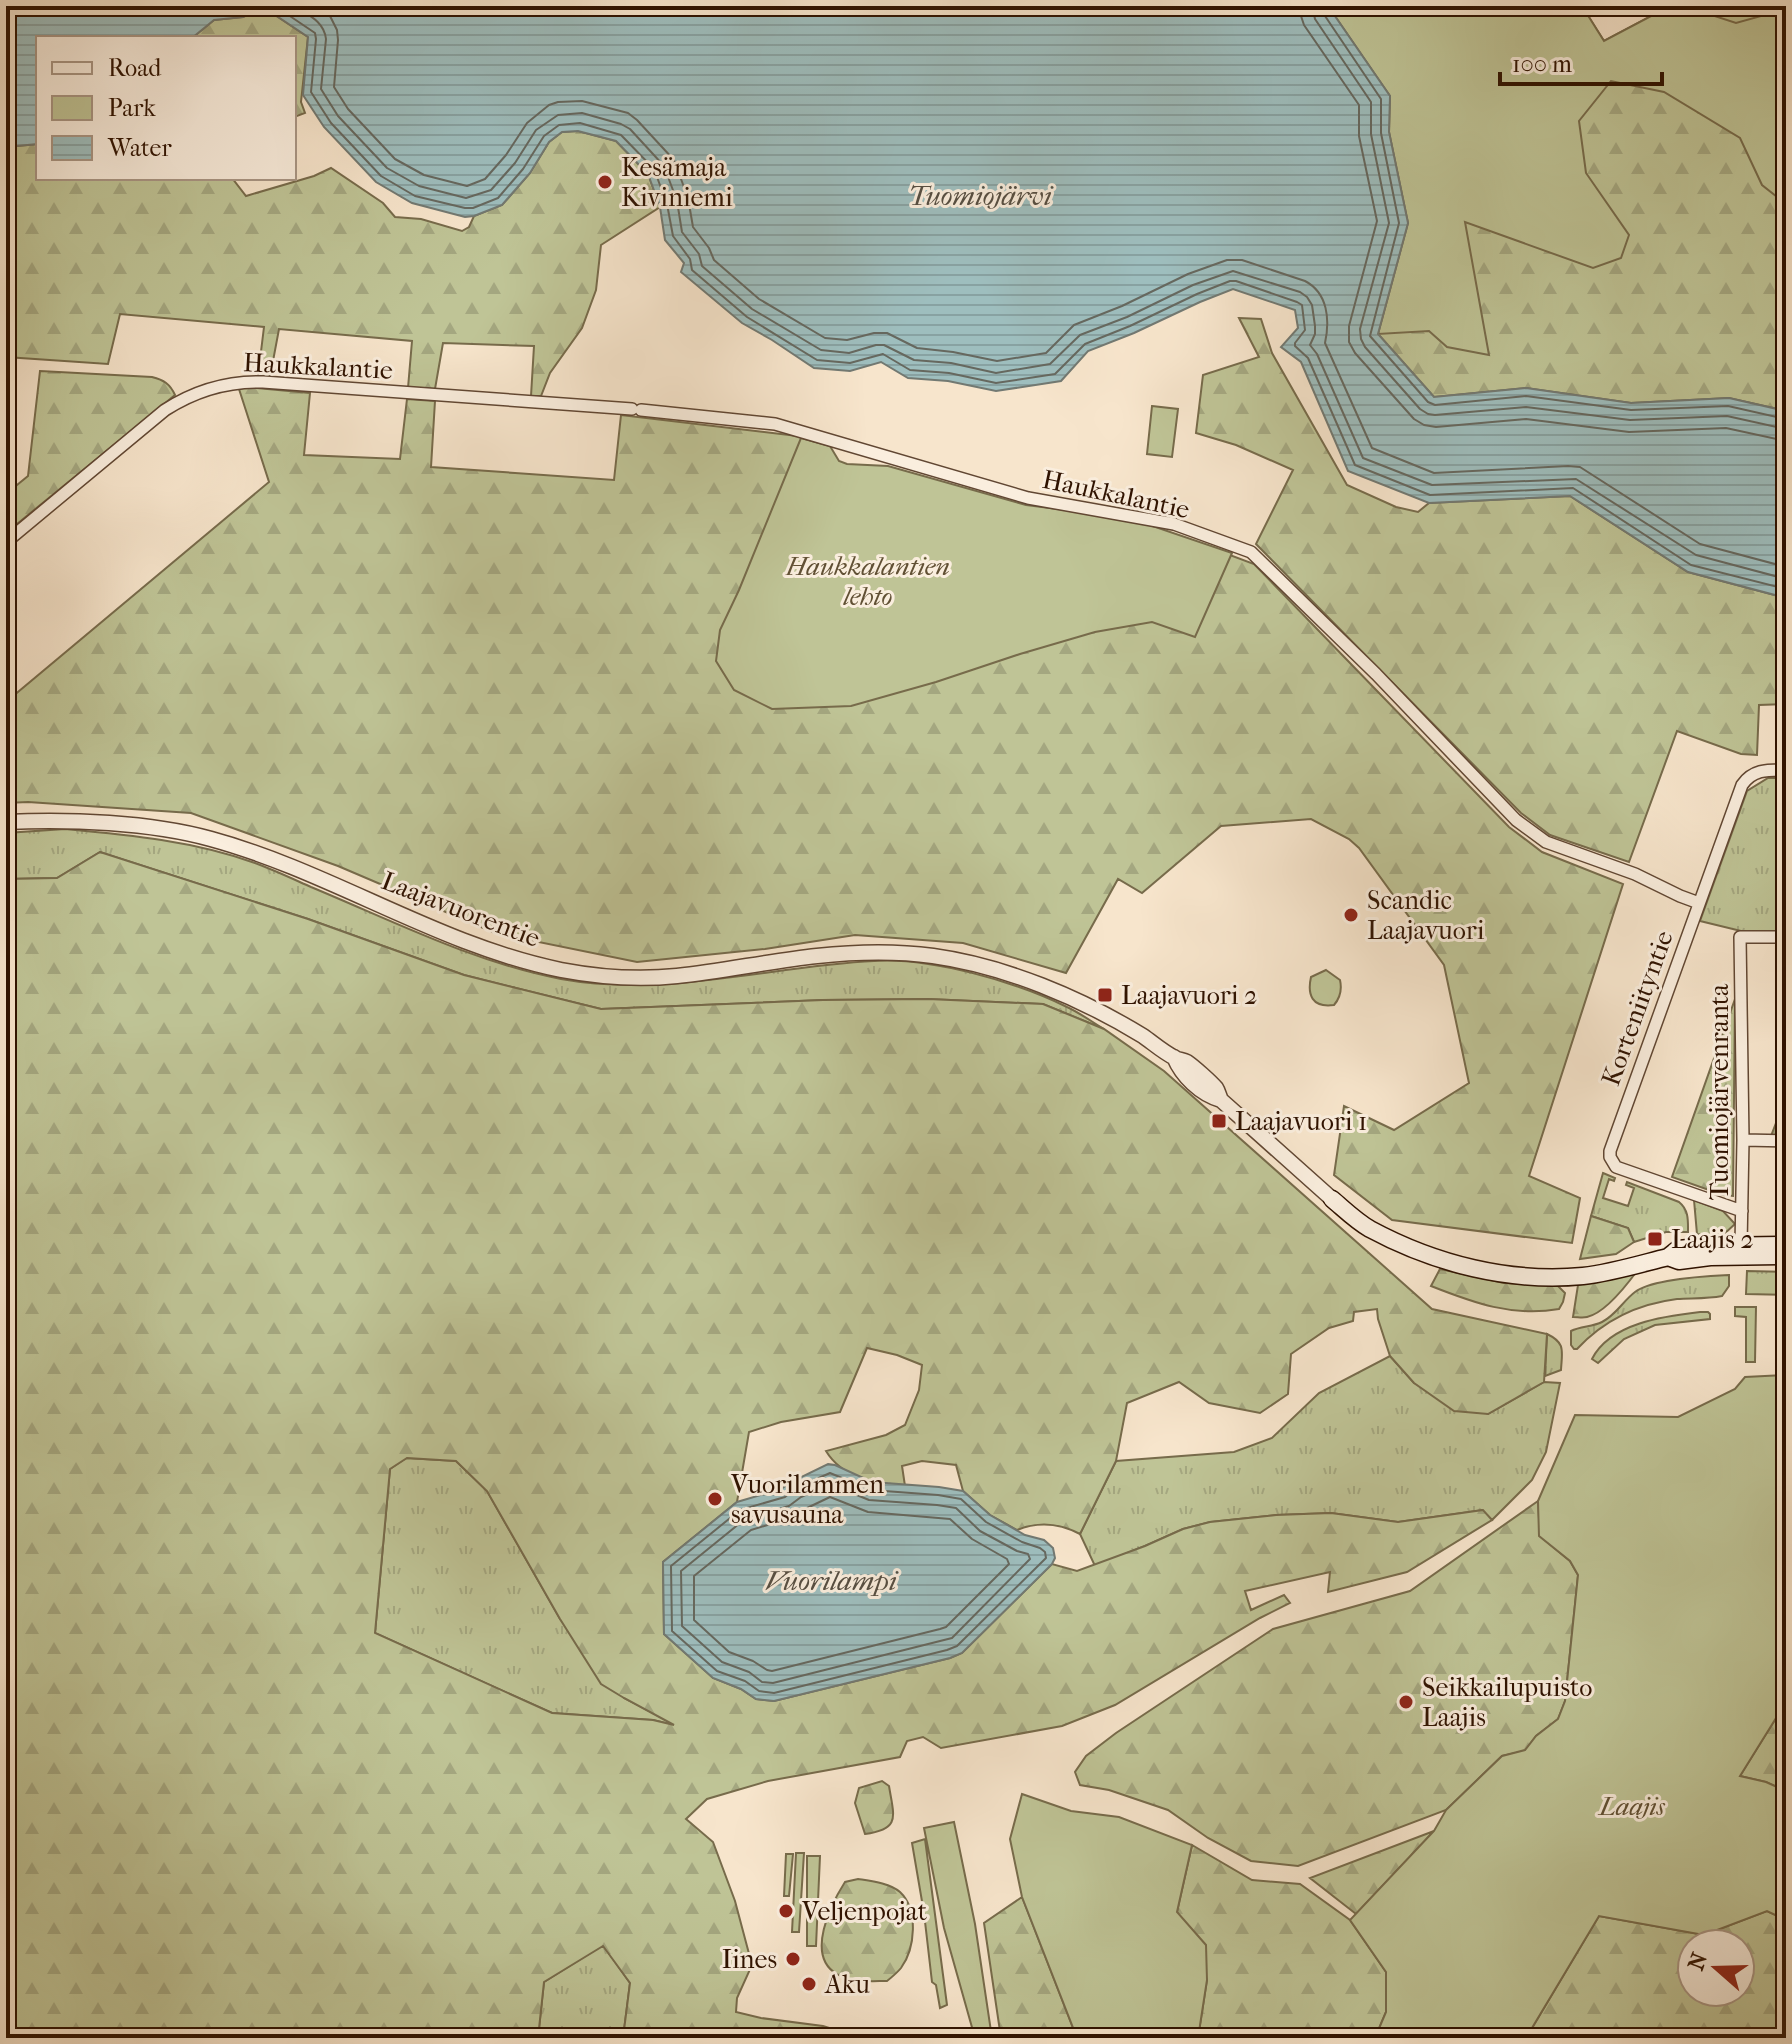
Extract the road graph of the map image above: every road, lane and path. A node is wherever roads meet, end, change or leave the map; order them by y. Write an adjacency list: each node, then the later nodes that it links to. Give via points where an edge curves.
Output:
1 (6, 542): 4 (street, Haukkalantie, via 165,410 184,398 241,382 775,424 1028,498 1174,524 1251,552 1516,820 1546,842)
2 (1786, 770): 4 (street, Korteniityntie, via 1755,772 1742,785)
3 (6, 822): 8 (street, Laajavuorentie, via 147,826 213,839 322,879 453,937 561,970 660,977 817,956 903,954 989,968 1075,998 1174,1057 1189,1080 1221,1100)
4 (1699, 903): 9 (street, Korteniityntie, via 1610,1157 1616,1167)
5 (1786, 937): 6 (street, Tuomiojärvenranta, via 1740,937)
6 (1743, 1140): 7 (street); 9 (street, Tuomiojärvenranta)
7 (1786, 1141)
8 (1332, 1199): 13 (main road, Laajavuorentie, via 1368,1228 1430,1257 1483,1271 1531,1277 1586,1275)
9 (1742, 1211): 10 (street, Tuomiojärvenranta)
10 (1741, 1245): 11 (main road, Laajavuorentie); 13 (main road, Laajavuorentie, via 1678,1249)
11 (1786, 1245)
12 (1786, 1256): 13 (main road, Laajavuorentie, via 1679,1261)
13 (1668, 1257)

